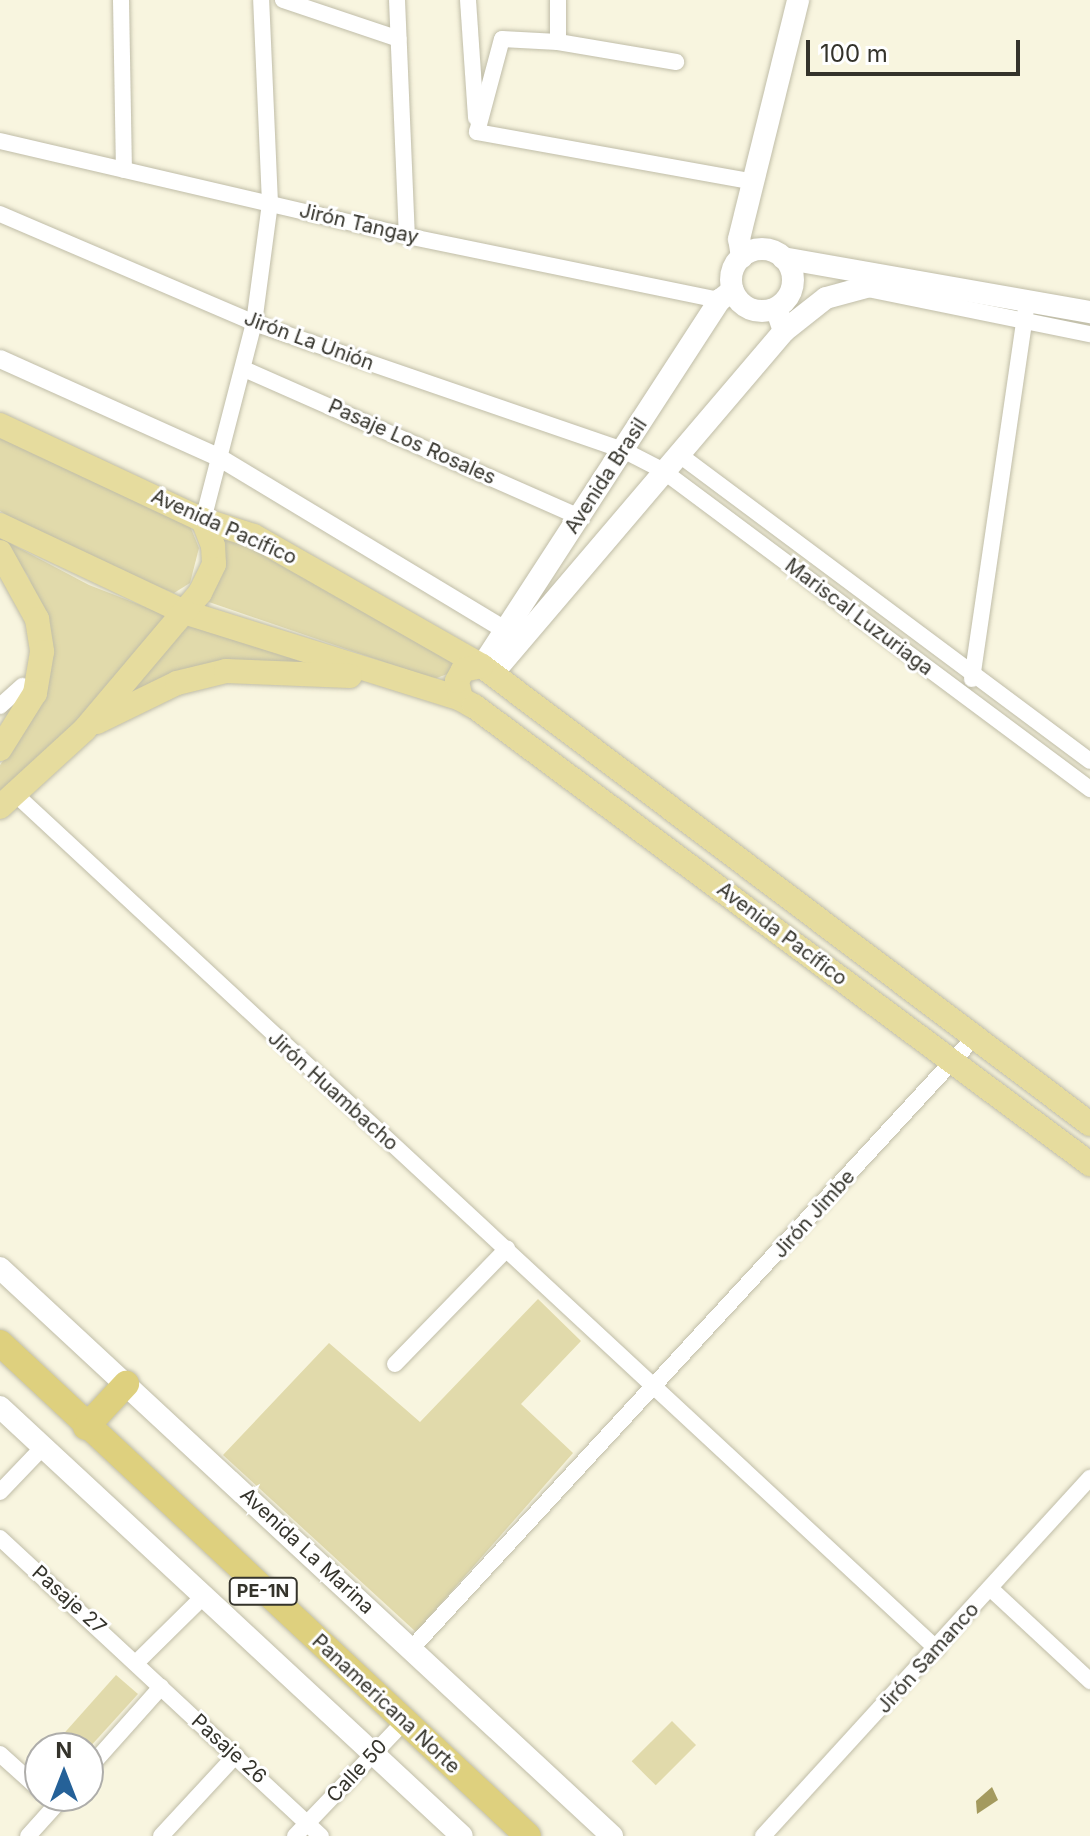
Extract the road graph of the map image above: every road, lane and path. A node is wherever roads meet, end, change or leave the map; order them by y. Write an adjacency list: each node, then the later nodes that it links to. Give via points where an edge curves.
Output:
1 (121, 0): 13 (street)
2 (261, 0): 15 (street)
3 (283, 0): 8 (street)
4 (397, 0): 8 (street)
5 (468, 0): 11 (street)
6 (558, 0): 9 (street)
7 (798, 0): 14 (main road)
8 (399, 39): 17 (street)
9 (558, 42): 10 (street); 11 (street, via 502,39)
10 (676, 62)
11 (477, 132): 14 (street)
12 (0, 141): 13 (street, Jirón Tangay)
13 (124, 170): 15 (street, Jirón Tangay)
14 (755, 182): 18 (main road, via 739,239)
15 (270, 203): 17 (street, Jirón Tangay); 27 (street)
16 (0, 214): 27 (street, Jirón La Unión)
17 (407, 236): 22 (street, Jirón Tangay)
18 (742, 257): 19 (main road, via 763,249); 22 (main road)
19 (783, 258): 20 (main road); 24 (main road, via 793,277)
20 (901, 277): 21 (main road); 25 (main road)
21 (862, 288): 23 (main road); 25 (street)
22 (726, 295): 24 (main road, via 754,310); 33 (main road, Avenida Brasil)
23 (826, 298): 24 (main road); 28 (main road)
24 (779, 306): 28 (main road)
25 (1025, 311): 26 (main road); 29 (street); 44 (street)
26 (1090, 312)
27 (254, 323): 31 (street); 33 (street, Jirón La Unión)
28 (784, 331): 34 (main road)
29 (1090, 334)
30 (0, 359): 35 (street)
31 (244, 369): 35 (street); 37 (street, Pasaje Los Rosales)
32 (0, 425): 38 (main road, Avenida Pacífico)
33 (625, 451): 36 (street, Mariscal Luzuriaga); 37 (main road, Avenida Brasil)
34 (677, 453): 36 (main road); 44 (street, Mariscal Luzuriaga)
35 (220, 458): 38 (street); 42 (street)
36 (662, 470): 43 (main road); 47 (street, Mariscal Luzuriaga)
37 (580, 517): 42 (main road, Avenida Brasil)
38 (203, 520): 41 (main road, via 214,564); 43 (main road, Avenida Pacífico, via 254,536)
39 (0, 525): 41 (main road, Avenida Pacífico)
40 (0, 552): 51 (main road, via 37,619 42,652 35,693)
41 (184, 612): 45 (main road, Avenida Pacífico); 50 (main road)
42 (503, 629): 43 (main road, Avenida Brasil)
43 (487, 669): 48 (main road, via 497,686 493,699); 48 (main road, via 469,667 459,675); 55 (main road, Avenida Pacífico)
44 (973, 673): 47 (street); 52 (street, Mariscal Luzuriaga)
45 (391, 679): 48 (main road, Avenida Pacífico); 50 (main road, via 276,669 226,671 177,683)
46 (22, 686): 49 (street)
47 (969, 699): 53 (street, Mariscal Luzuriaga)
48 (468, 703): 56 (main road, Avenida Pacífico)
49 (0, 706)
50 (85, 729): 54 (main road)
51 (0, 749)
52 (1090, 761)
53 (1090, 789)
54 (7, 800): 59 (street, Jirón Huambacho)
55 (972, 1040): 56 (street, Jirón Jimbe); 57 (main road, Avenida Pacífico)
56 (953, 1062): 58 (main road, Avenida Pacífico); 64 (street, Jirón Jimbe)
57 (1090, 1124)
58 (1090, 1164)
59 (507, 1249): 62 (street); 64 (street, Jirón Huambacho)
60 (0, 1268): 63 (main road, Avenida La Marina)
61 (0, 1343): 66 (highway, Panamericana Norte / PE-1N)
62 (395, 1364)
63 (126, 1384): 66 (highway); 73 (main road, Avenida La Marina)
64 (655, 1387): 73 (street, Jirón Jimbe); 74 (street, Jirón Huambacho)
65 (0, 1407): 67 (main road)
66 (86, 1427): 78 (highway, Panamericana Norte / PE-1N)
67 (43, 1447): 69 (street); 72 (main road)
68 (1090, 1478): 71 (street, Jirón Samanco)
69 (0, 1492)
70 (0, 1538): 75 (street, Pasaje 27)
71 (990, 1588): 74 (street, Jirón Samanco); 76 (street)
72 (206, 1594): 75 (street); 80 (main road)
73 (412, 1648): 92 (main road, Avenida La Marina)
74 (937, 1649): 93 (street, Jirón Samanco)
75 (138, 1661): 77 (street, Pasaje 26)
76 (1090, 1681)
77 (161, 1687): 79 (street); 82 (street, Pasaje 26)
78 (405, 1721): 80 (street, Calle 50); 91 (highway, Panamericana Norte / PE-1N)
79 (104, 1751)
80 (373, 1753): 85 (street, Calle 50); 90 (main road)
81 (0, 1754): 83 (street)
82 (236, 1755): 85 (street, Pasaje 26); 87 (street)
83 (24, 1776)
84 (46, 1812): 86 (street)
85 (310, 1821): 88 (street, Calle 50); 89 (street, Pasaje 26)
86 (28, 1836)
87 (161, 1836)
88 (295, 1836)
89 (321, 1836)
90 (462, 1836)
91 (528, 1836)
92 (612, 1836)
93 (763, 1836)

